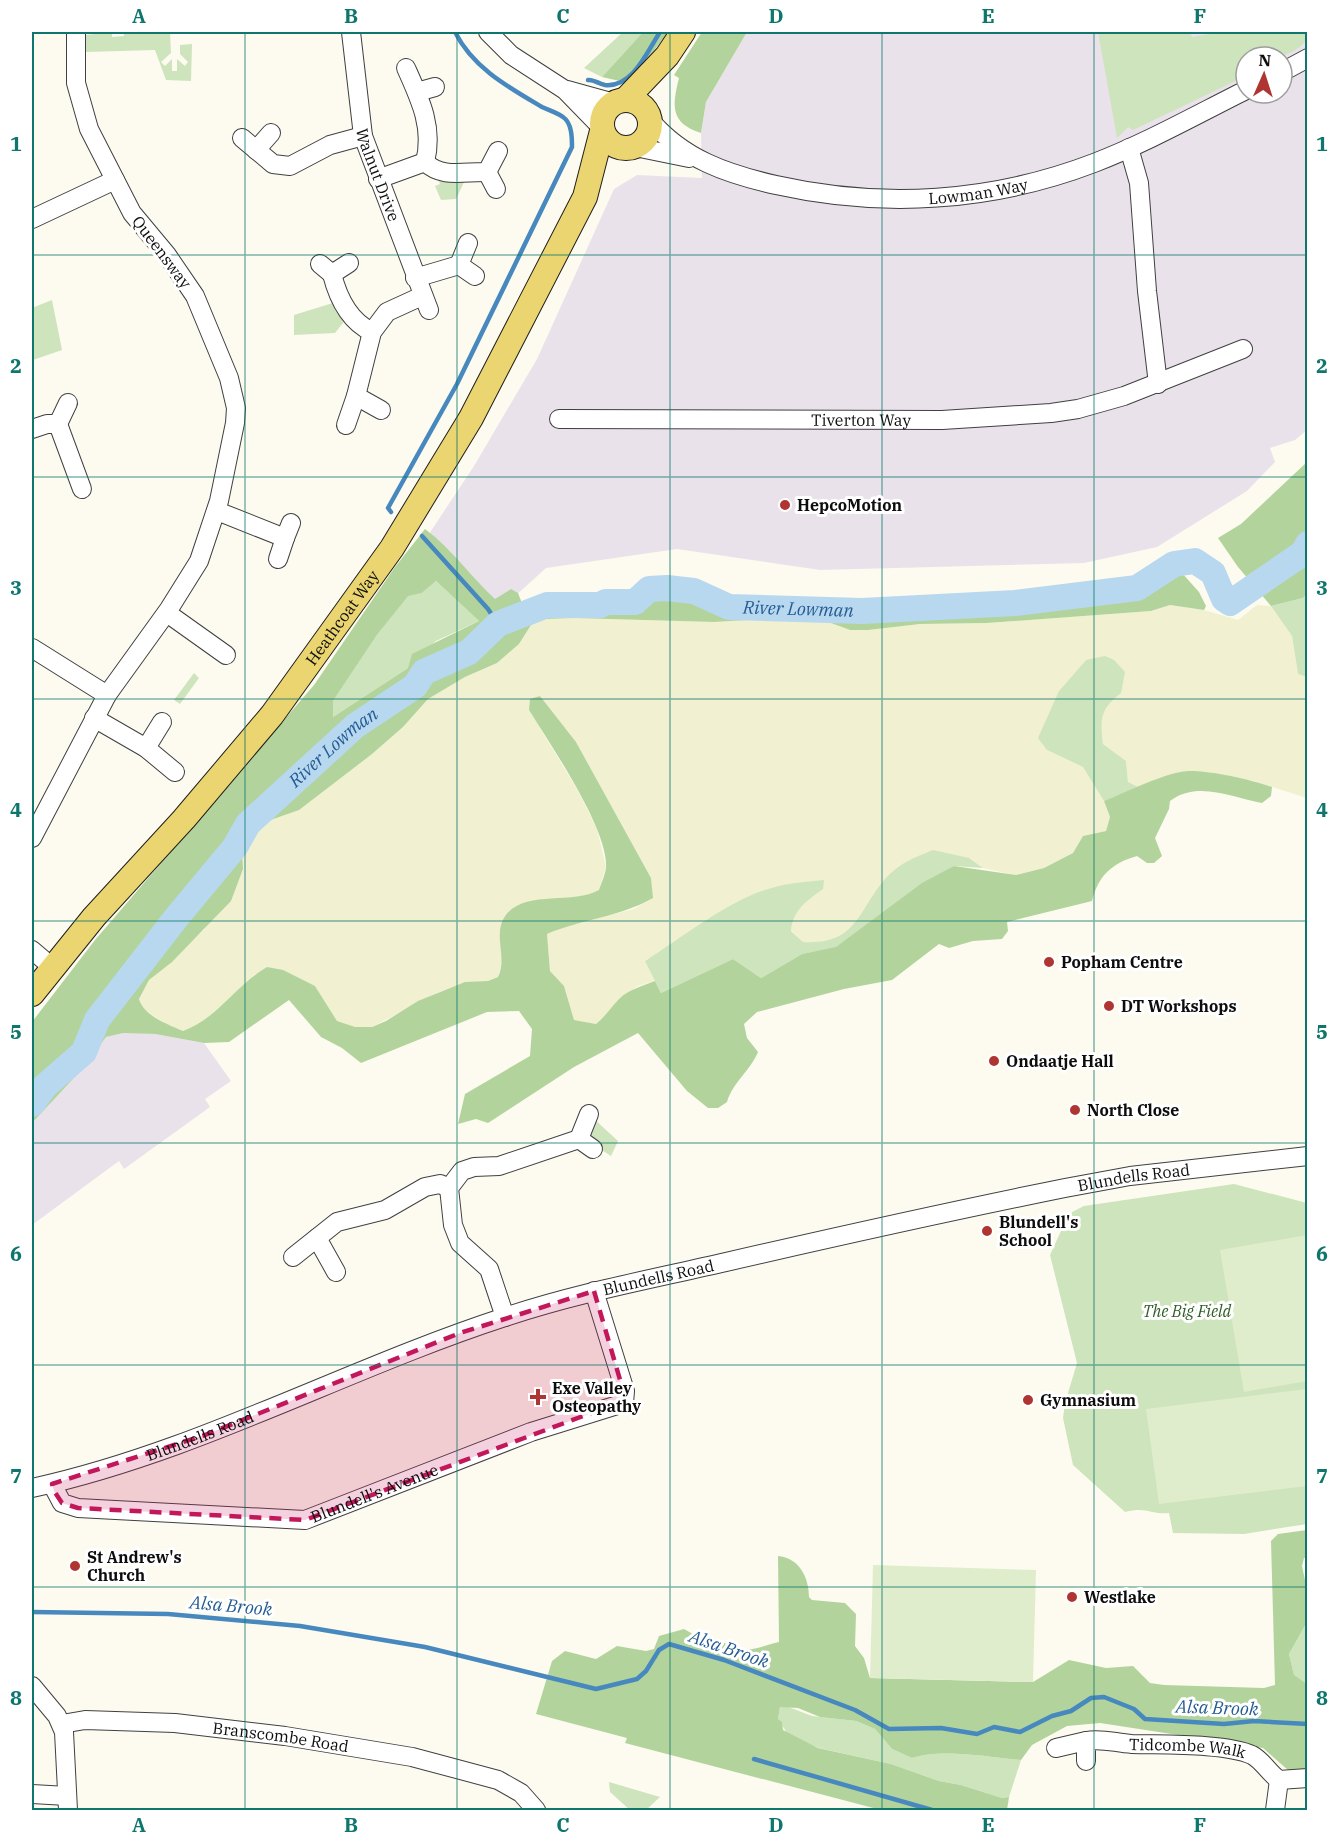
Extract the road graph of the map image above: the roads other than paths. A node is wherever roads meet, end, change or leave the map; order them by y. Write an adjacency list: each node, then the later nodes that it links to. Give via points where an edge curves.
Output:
1 (76, 32): 27 (street, Queensway, via 79,100)
2 (351, 32): 17 (street, Walnut Drive)
3 (488, 32): 10 (street, via 511,55)
4 (683, 32): 5 (main road)
5 (667, 56): 13 (main road); 14 (main road)
6 (1308, 58): 7 (street)
7 (1294, 66)
8 (406, 68): 11 (street)
9 (435, 87): 11 (street)
10 (565, 90): 13 (street); 15 (street)
11 (417, 92): 24 (street, via 429,135)
12 (1234, 96): 20 (street, Lowman Way)
13 (620, 101): 14 (main road, via 638,103); 15 (main road, via 604,113)
14 (649, 116): 19 (main road, via 647,136); 23 (street, Lowman Way, via 662,134)
15 (602, 129): 19 (main road, via 616,147); 29 (main road, Heathcoat Way)
16 (271, 133): 21 (street)
17 (363, 136): 21 (street, via 330,145 290,166 273,164); 26 (street, Walnut Drive)
18 (242, 138): 21 (street)
19 (633, 147): 23 (street, Lowman Way); 29 (main road, Heathcoat Way)
20 (1129, 148): 23 (street, Lowman Way, via 1035,183 977,194 902,200 802,191); 38 (street, via 1139,183)
21 (256, 150)
22 (498, 151): 25 (street)
23 (696, 160)
24 (425, 162): 25 (street, via 447,174); 26 (street)
25 (487, 172): 28 (street)
26 (378, 179): 35 (street, Walnut Drive)
27 (115, 180): 30 (street); 47 (street, Queensway, via 132,213 195,296 229,378 235,423)
28 (496, 189)
29 (585, 196): 59 (main road, Heathcoat Way, via 471,418 368,583 266,723)
30 (32, 219)
31 (468, 243): 33 (street)
32 (350, 263): 36 (street, via 326,269 350,316 357,325)
33 (459, 265): 34 (street); 35 (street)
34 (475, 276)
35 (415, 278): 36 (street, Walnut Drive, via 425,303 387,312)
36 (372, 332): 39 (street)
37 (1244, 349): 38 (street, Tiverton Way)
38 (1158, 384): 42 (street, Tiverton Way, via 1078,409 986,419)
39 (356, 396): 41 (street); 44 (street)
40 (68, 403): 43 (street)
41 (381, 410)
42 (559, 419)
43 (58, 424): 45 (street); 46 (street)
44 (346, 425)
45 (32, 429)
46 (82, 489)
47 (217, 511): 48 (street, via 288,530); 49 (street, Queensway, via 199,561)
48 (278, 559)
49 (167, 613): 51 (street); 52 (street, Queensway)
50 (32, 648): 52 (street)
51 (226, 655)
52 (107, 695): 53 (street, Queensway)
53 (94, 718): 55 (street); 57 (street, Queensway)
54 (162, 722): 55 (street)
55 (146, 748): 56 (street)
56 (175, 772)
57 (32, 838)
58 (32, 950): 59 (street)
59 (52, 967): 60 (main road, Heathcoat Way)
60 (32, 994)
61 (589, 1114): 63 (street, via 586,1144 499,1166 474,1167 462,1171)
62 (1308, 1156): 67 (street, Blundells Road, via 1130,1176 1065,1188 800,1244)
63 (449, 1188): 64 (street, via 440,1184 425,1187 385,1210 337,1222); 68 (street, via 453,1225 460,1243 489,1269)
64 (317, 1238): 65 (street); 66 (street)
65 (293, 1257)
66 (336, 1272)
67 (596, 1297): 68 (street, Blundells Road); 69 (street, Blundell's Avenue, via 626,1400 531,1432 305,1520 78,1508 62,1503)
68 (505, 1317): 69 (street, Blundells Road, via 206,1435)
69 (52, 1484): 70 (street, Blundells Road)
70 (32, 1488)
71 (32, 1686): 72 (street)
72 (62, 1724): 79 (street); 80 (street, Branscombe Road, via 85,1720 195,1725 412,1757 498,1779 521,1793)
73 (1086, 1741): 74 (street, Tidcombe Walk); 75 (street); 77 (street, Tidcombe Walk, via 1110,1739 1125,1744 1187,1745 1242,1752 1257,1759)
74 (1056, 1748)
75 (1086, 1761)
76 (1308, 1778): 77 (street)
77 (1279, 1780): 81 (street)
78 (32, 1794): 79 (street)
79 (68, 1803)
80 (536, 1810)
81 (1275, 1810)

